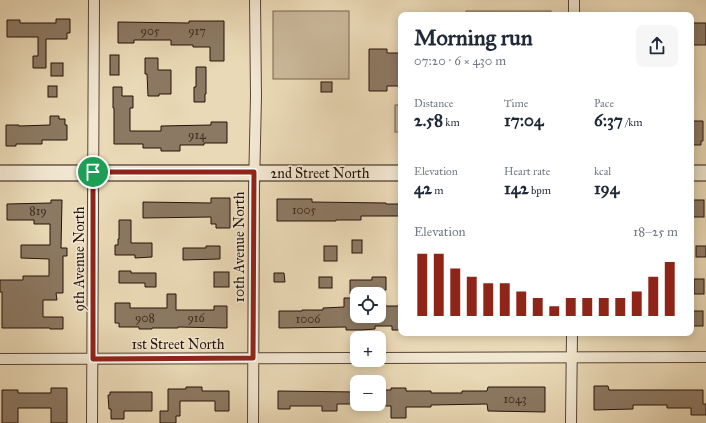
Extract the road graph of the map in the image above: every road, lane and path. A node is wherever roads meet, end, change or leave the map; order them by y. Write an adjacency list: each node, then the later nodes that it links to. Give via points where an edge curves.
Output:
1 (94, 0): 5 (street, 9th Avenue North)
2 (255, 0): 6 (street, 10th Avenue North)
3 (574, 0): 4 (street)
4 (574, 12)
5 (93, 172): 6 (street, 2nd Street North); 7 (street, 2nd Street North); 18 (street, 9th Avenue North)
6 (254, 172): 8 (street, 2nd Street North); 13 (street, 10th Avenue North)
7 (0, 173)
8 (398, 173)
9 (694, 173): 10 (street)
10 (706, 173)
11 (572, 336): 16 (street)
12 (706, 357): 16 (street)
13 (253, 358): 14 (street, 1st Street North); 18 (street, 1st Street North); 20 (street, 10th Avenue North)
14 (350, 358)
15 (386, 358): 16 (street)
16 (571, 358): 21 (street)
17 (0, 359): 18 (street, 1st Street North)
18 (93, 359): 19 (street, 9th Avenue North)
19 (92, 423)
20 (253, 423)
21 (571, 423)

